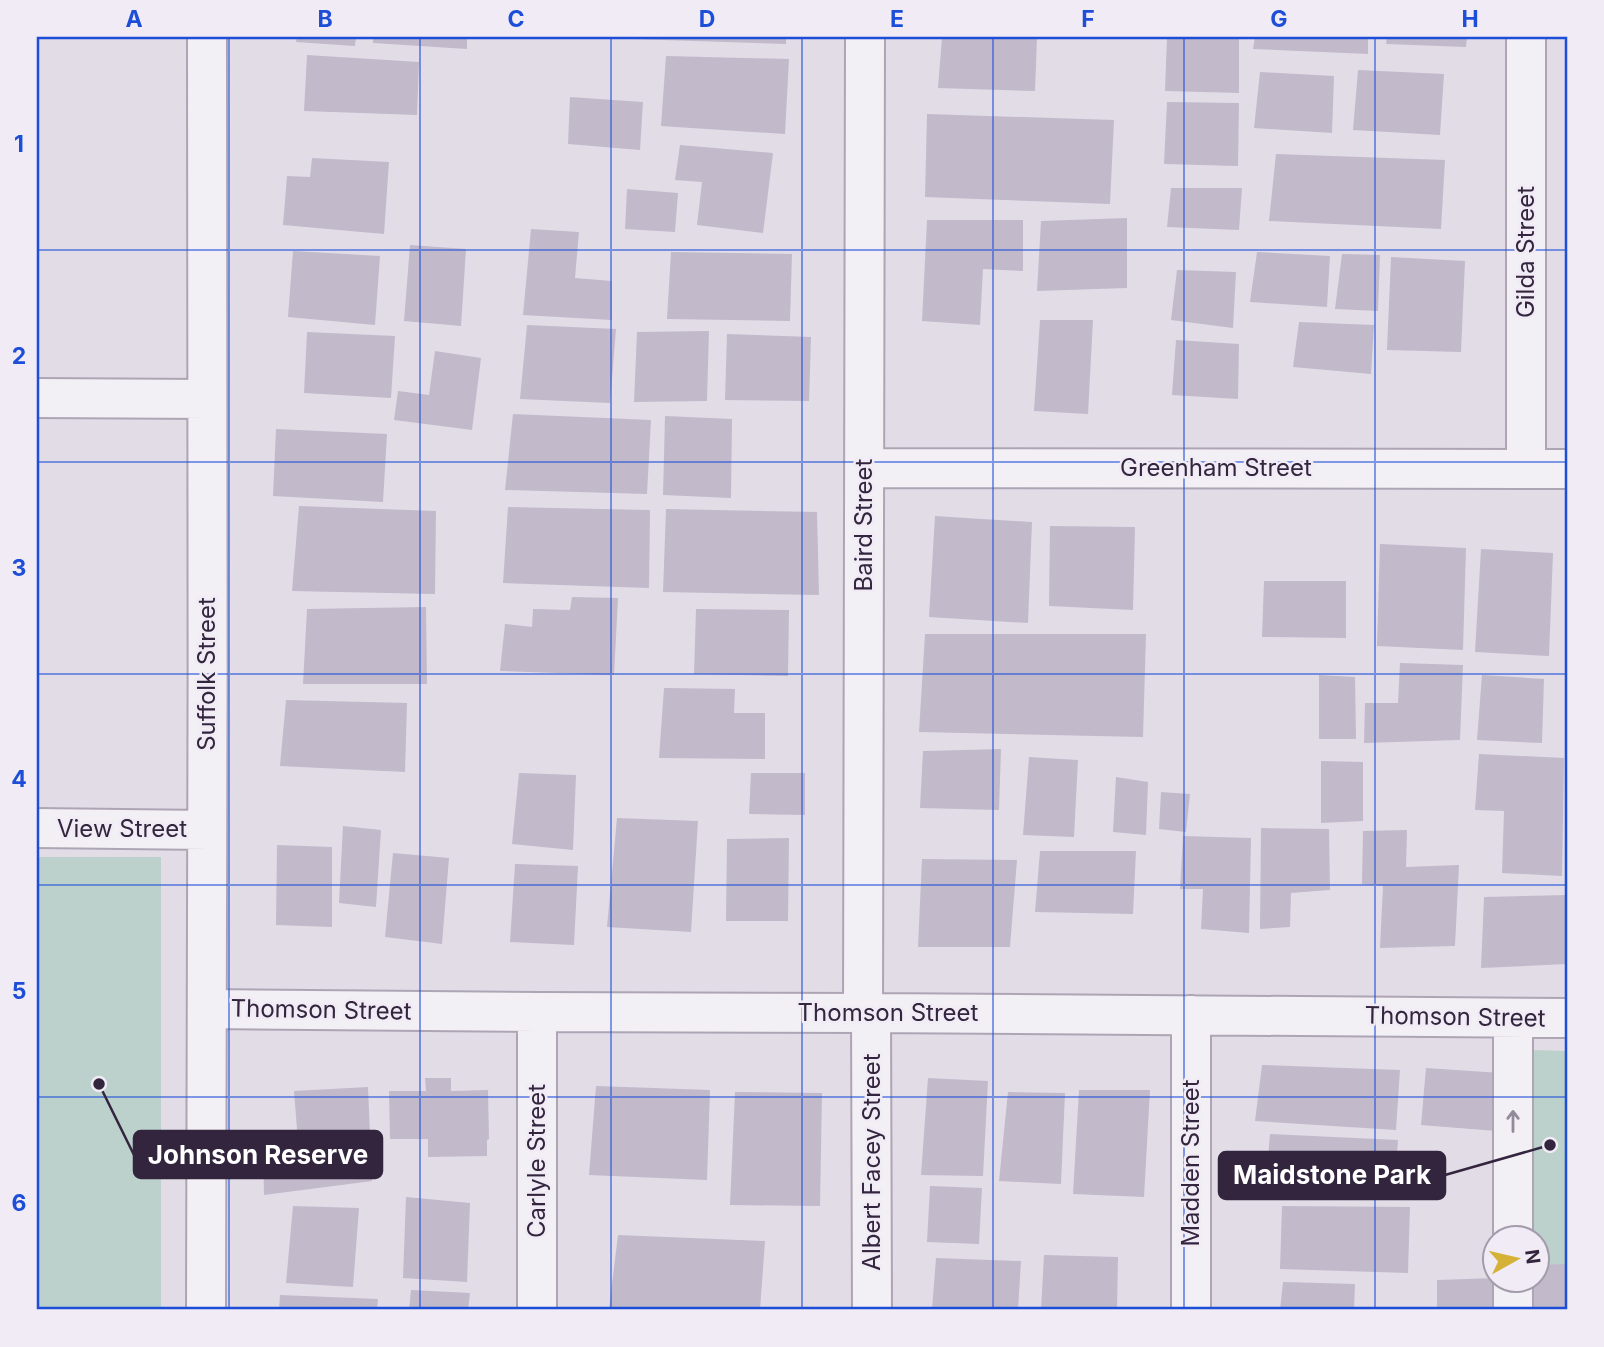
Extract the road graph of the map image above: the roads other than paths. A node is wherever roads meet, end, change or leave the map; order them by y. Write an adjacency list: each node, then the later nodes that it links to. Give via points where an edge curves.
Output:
1 (206, 37): 5 (street, Suffolk Street)
2 (865, 37): 6 (street, Baird Street)
3 (1527, 37): 7 (street, Gilda Street)
4 (37, 398): 5 (street)
5 (206, 399): 10 (street, Suffolk Street)
6 (864, 468): 7 (street, Greenham Street); 13 (street, Baird Street)
7 (1526, 468): 8 (street, Greenham Street)
8 (1567, 469)
9 (37, 828): 10 (street, View Street)
10 (207, 830): 11 (street, Suffolk Street)
11 (209, 1009): 12 (street, Thomson Street); 18 (street, Suffolk Street)
12 (537, 1012): 13 (street, Thomson Street); 19 (street, Carlyle Street)
13 (867, 1013): 14 (street, Thomson Street); 20 (street, Albert Facey Street)
14 (1191, 1015): 15 (street, Thomson Street); 21 (street, Madden Street)
15 (1513, 1017): 16 (street, Thomson Street); 17 (street, one-way to 15)
16 (1567, 1018)
17 (1513, 1224)
18 (206, 1310)
19 (537, 1310)
20 (872, 1310)
21 (1191, 1310)

